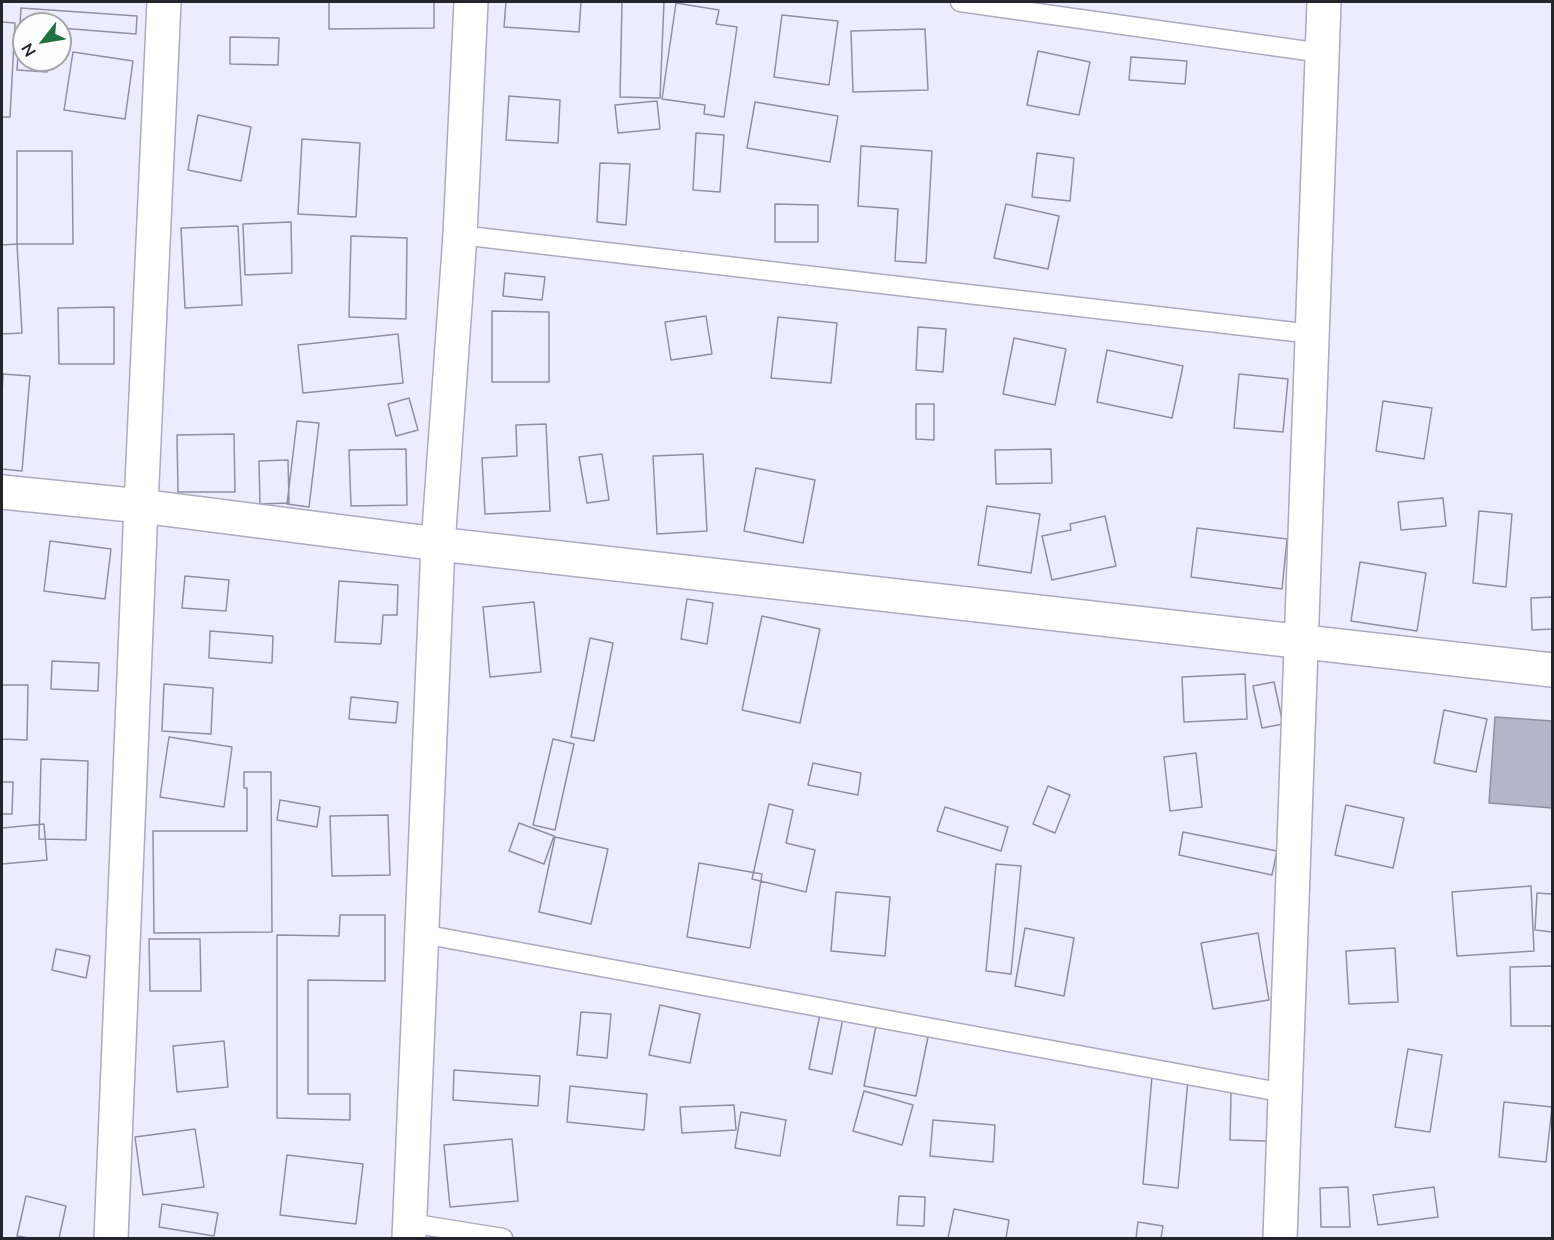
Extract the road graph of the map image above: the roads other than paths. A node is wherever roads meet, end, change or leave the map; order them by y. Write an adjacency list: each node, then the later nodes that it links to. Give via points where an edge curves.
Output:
1 (164, 2): 9 (street)
2 (471, 2): 6 (street)
3 (960, 2): 5 (lane)
4 (1324, 2): 5 (street)
5 (1322, 53): 7 (street)
6 (460, 235): 7 (lane); 10 (street)
7 (1312, 334): 11 (street)
8 (2, 492): 9 (street)
9 (141, 506): 10 (street); 16 (street)
10 (438, 544): 11 (street); 13 (street)
11 (1302, 643): 12 (street); 14 (street)
12 (1552, 670)
13 (422, 934): 14 (lane); 15 (street)
14 (1285, 1094): 18 (street)
15 (409, 1231): 17 (lane)
16 (111, 1239)
17 (502, 1239)
18 (1280, 1239)

